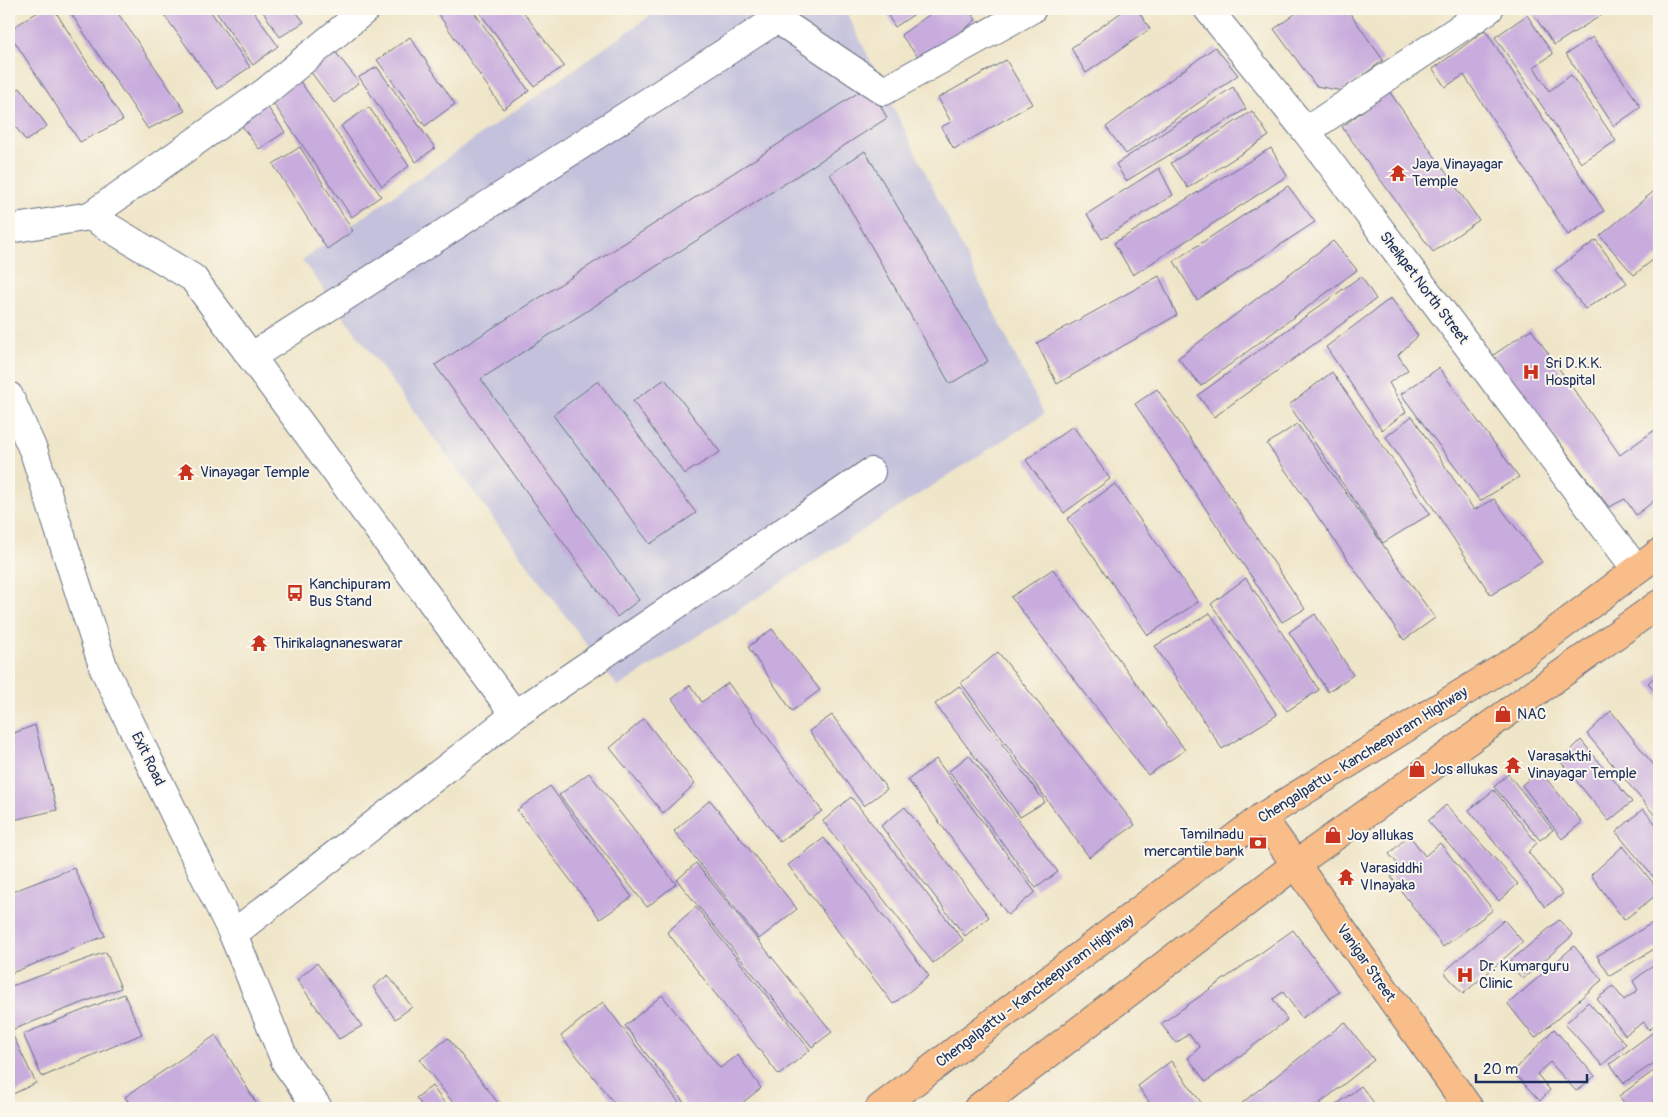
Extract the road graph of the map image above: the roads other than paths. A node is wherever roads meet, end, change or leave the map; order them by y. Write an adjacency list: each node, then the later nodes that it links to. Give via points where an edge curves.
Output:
1 (366, 9): 6 (street, via 264,93)
2 (1032, 9): 8 (street, via 884,90 777,19)
3 (1208, 9): 5 (street, Sheikpet North Street)
4 (1489, 9): 5 (street)
5 (1306, 131): 12 (street, Sheikpet North Street)
6 (90, 216): 7 (street); 8 (street, via 193,278)
7 (9, 229)
8 (251, 357): 14 (street)
9 (9, 396): 17 (street, Exit Road, via 34,452 104,669)
10 (870, 472): 14 (street)
11 (1659, 553): 12 (main road, Chengalpattu - Kancheepuram Highway)
12 (1636, 569): 15 (main road, Chengalpattu - Kancheepuram Highway, via 1522,656)
13 (1659, 604): 16 (main road)
14 (515, 715): 17 (street)
15 (1262, 817): 16 (main road, Vanigar Street); 19 (main road, Chengalpattu - Kancheepuram Highway)
16 (1296, 864): 20 (main road); 21 (main road, Vanigar Street)
17 (233, 934): 18 (street, Exit Road, via 286,1063)
18 (318, 1108)
19 (880, 1108)
20 (978, 1108)
21 (1469, 1108)

